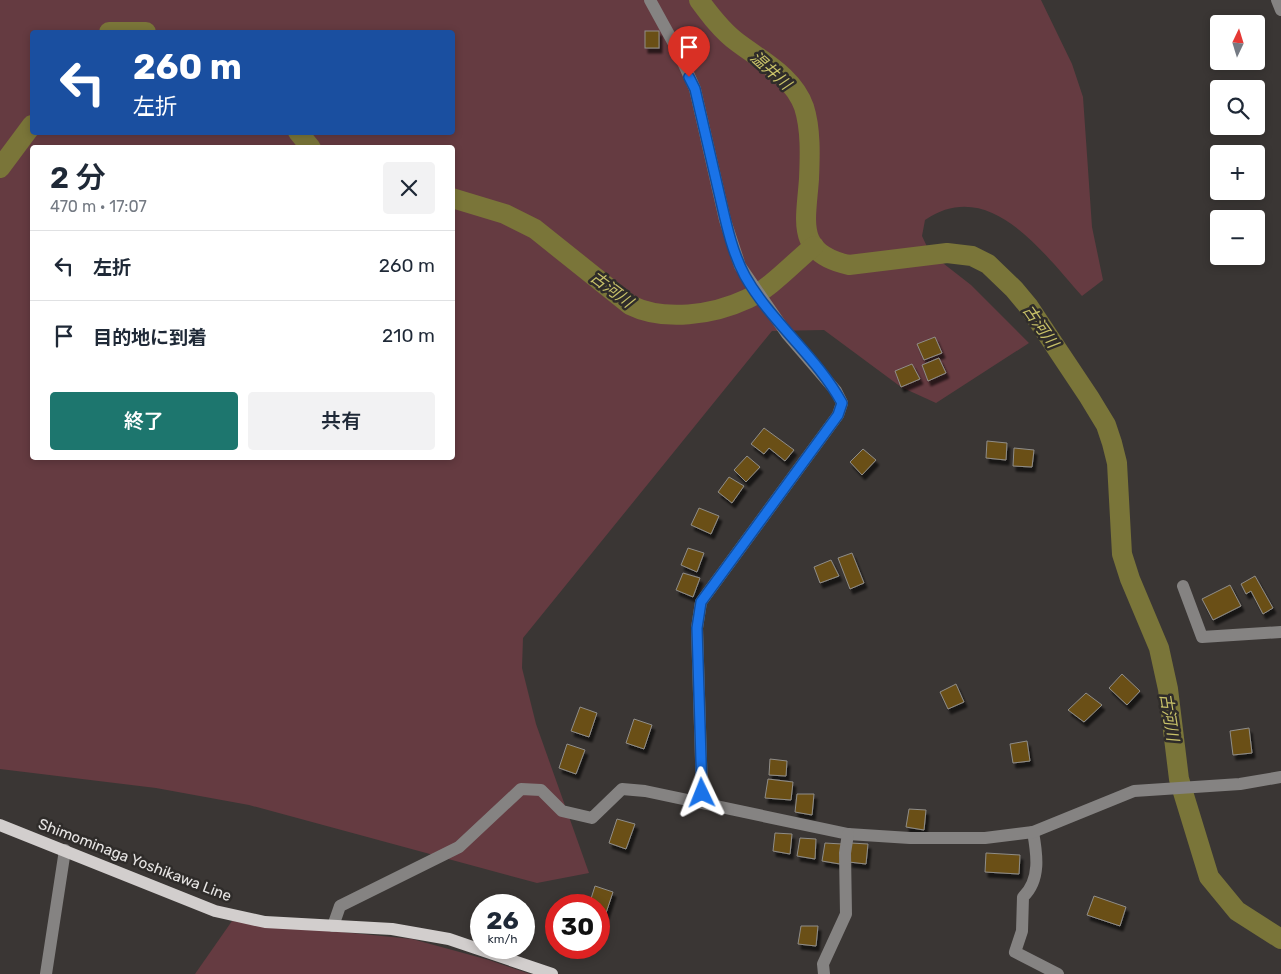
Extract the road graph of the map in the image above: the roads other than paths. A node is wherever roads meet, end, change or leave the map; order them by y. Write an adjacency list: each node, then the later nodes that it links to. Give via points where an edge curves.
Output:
1 (650, 0): 7 (street, via 695,89 729,235 746,278 787,334 836,391 842,403 838,415 701,602 697,628)
2 (1277, 0): 3 (street)
3 (1281, 10)
4 (1183, 586): 5 (street, via 1202,637)
5 (1281, 632)
6 (1281, 777): 9 (street, via 1240,784 1134,791)
7 (700, 802): 10 (street); 12 (street, via 622,789 592,818 562,811 541,790 521,789 459,848 340,906)
8 (0, 825): 11 (main road, Shimominaga Yoshikawa Line)
9 (1034, 832): 10 (street, via 985,838); 16 (street, via 1038,857 1035,877 1029,892 1023,897 1022,931 1015,952)
10 (848, 834): 15 (street, via 845,853 846,914 823,964)
11 (65, 850): 12 (main road, Shimominaga Yoshikawa Line, via 215,911 265,922); 13 (street)
12 (333, 926): 14 (main road, Shimominaga Yoshikawa Line, via 392,929 449,939)
13 (46, 974)
14 (552, 974)
15 (824, 974)
16 (1058, 974)

